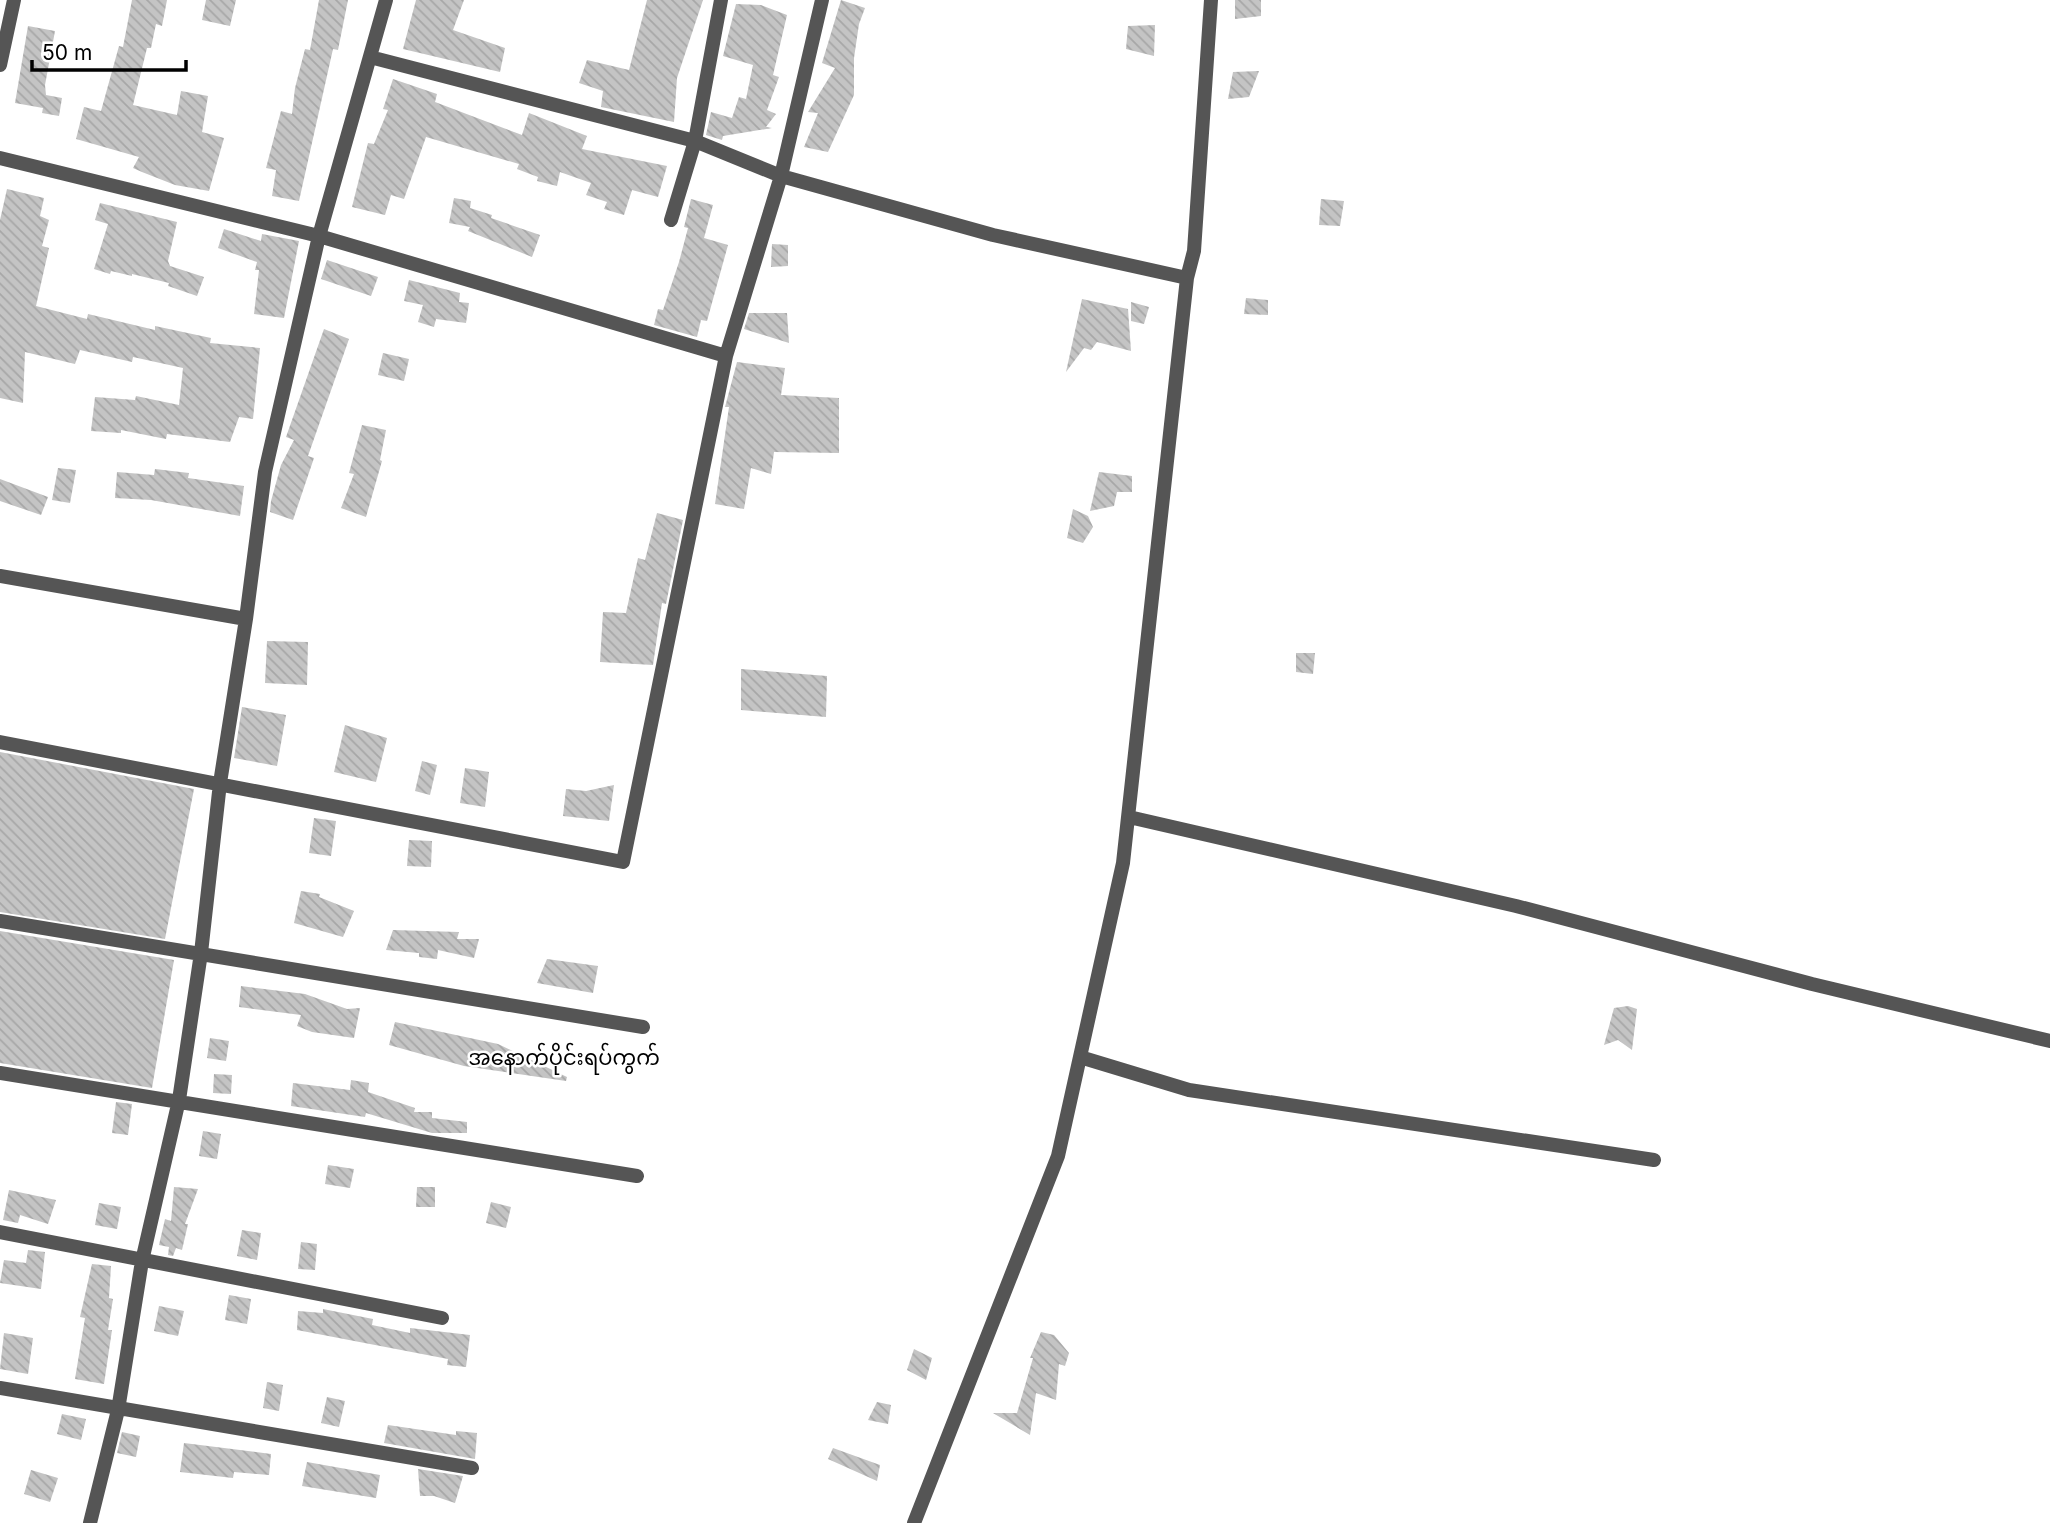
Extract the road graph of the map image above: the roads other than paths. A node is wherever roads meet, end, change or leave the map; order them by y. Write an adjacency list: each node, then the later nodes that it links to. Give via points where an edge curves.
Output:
1 (14, 0): 7 (street)
2 (386, 0): 6 (street)
3 (721, 0): 8 (street)
4 (822, 0): 10 (street)
5 (1211, 0): 13 (street, via 1194,251)
6 (370, 57): 8 (street); 12 (street)
7 (0, 65)
8 (695, 141): 10 (street); 11 (street)
9 (0, 158): 12 (street)
10 (781, 176): 13 (street, via 993,235); 14 (street)
11 (671, 220)
12 (319, 236): 14 (street); 16 (street, via 265,472)
13 (1187, 278): 19 (street)
14 (726, 356): 18 (street, via 623,862)
15 (0, 576): 16 (street)
16 (246, 619): 18 (street)
17 (0, 742): 18 (street)
18 (220, 783): 21 (street)
19 (1129, 817): 23 (street, via 1516,906); 24 (street)
20 (0, 921): 21 (street)
21 (201, 953): 22 (street); 26 (street)
22 (643, 1027)
23 (2050, 1041)
24 (1080, 1057): 27 (street, via 1189,1090); 36 (street, via 1058,1156)
25 (0, 1073): 26 (street)
26 (178, 1100): 28 (street); 30 (street)
27 (1654, 1160)
28 (637, 1176)
29 (0, 1231): 30 (street)
30 (142, 1261): 31 (street); 33 (street)
31 (442, 1318)
32 (0, 1388): 33 (street)
33 (118, 1410): 34 (street); 35 (street)
34 (472, 1468)
35 (90, 1523)
36 (914, 1523)

